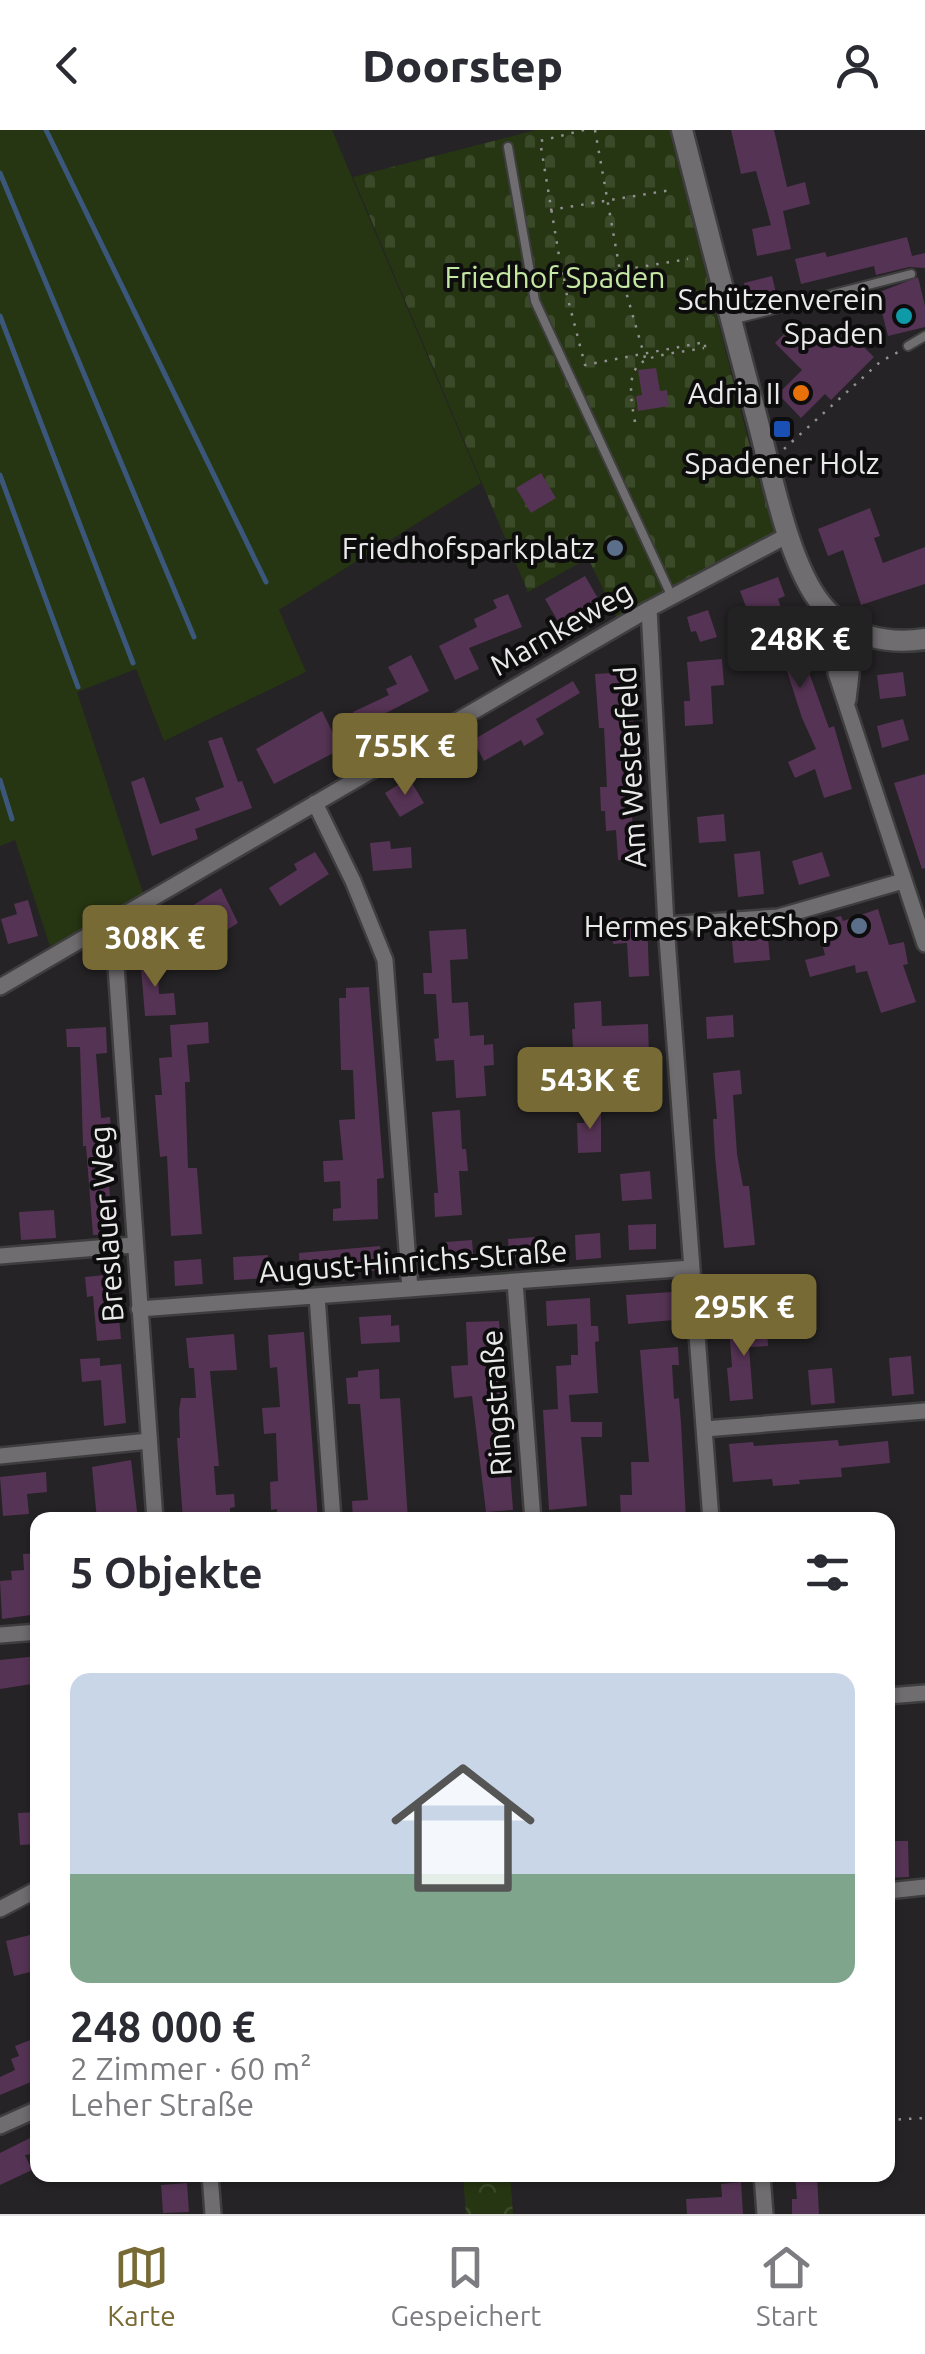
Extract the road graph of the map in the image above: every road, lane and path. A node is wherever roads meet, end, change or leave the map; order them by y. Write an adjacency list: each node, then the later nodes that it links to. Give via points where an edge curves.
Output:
1 (584, 130): 7 (path, via 540,141)
2 (595, 130): 6 (path)
3 (682, 130): 12 (street)
4 (508, 147): 19 (lane, via 535,301)
5 (671, 190): 6 (path)
6 (607, 201): 7 (path); 9 (path)
7 (550, 210): 11 (path)
8 (688, 258): 9 (path)
9 (620, 271): 11 (path); 15 (path)
10 (912, 274): 12 (lane)
11 (563, 280): 15 (path, via 584,365)
12 (731, 320): 17 (street)
13 (925, 336): 14 (lane)
14 (908, 346): 17 (path, via 880,362)
15 (644, 355): 15 (path, via 705,348 705,342); 16 (path, via 628,387)
16 (635, 422)
17 (768, 464): 18 (street)
18 (790, 534): 19 (street, Marnkeweg); 21 (street, via 810,589)
19 (672, 597): 20 (street, Marnkeweg)
20 (649, 609): 25 (street, Marnkeweg); 28 (street, Am Westerfeld)
21 (845, 626): 22 (street); 24 (street, via 836,673)
22 (867, 636): 23 (street); 24 (street, via 852,665)
23 (925, 639)
24 (848, 714): 26 (street)
25 (314, 803): 27 (street, Marnkeweg); 35 (street, via 384,960)
26 (903, 880): 28 (street, via 778,916); 29 (street)
27 (113, 924): 30 (street, Marnkeweg); 31 (street, Breslauer Weg)
28 (666, 925): 33 (street, Am Westerfeld)
29 (925, 944)
30 (0, 987)
31 (134, 1245): 32 (street); 37 (street, Breslauer Weg)
32 (0, 1256)
33 (691, 1268): 34 (street, August-Hinrichs-Straße); 39 (street, Am Westerfeld)
34 (515, 1282): 35 (street, August-Hinrichs-Straße); 44 (street, Ringstraße)
35 (410, 1289): 36 (street, August-Hinrichs-Straße)
36 (317, 1296): 37 (street, August-Hinrichs-Straße); 43 (street)
37 (139, 1310): 40 (street, Breslauer Weg)
38 (925, 1410): 39 (street)
39 (706, 1430): 45 (street, Am Westerfeld)
40 (149, 1441): 41 (street); 42 (street, Breslauer Weg)
41 (0, 1456)
42 (154, 1512)
43 (332, 1512)
44 (532, 1512)
45 (711, 1512)
46 (30, 1633): 47 (street)
47 (0, 1635)
48 (925, 1694): 49 (street)
49 (895, 1696)
50 (925, 1887): 51 (street)
51 (895, 1890)
52 (30, 1892): 53 (street)
53 (0, 1909)
54 (30, 2113): 57 (street)
55 (925, 2118): 56 (path)
56 (895, 2120)
57 (0, 2126)
58 (211, 2182): 60 (street)
59 (763, 2182): 61 (street)
60 (214, 2214)
61 (765, 2214)

